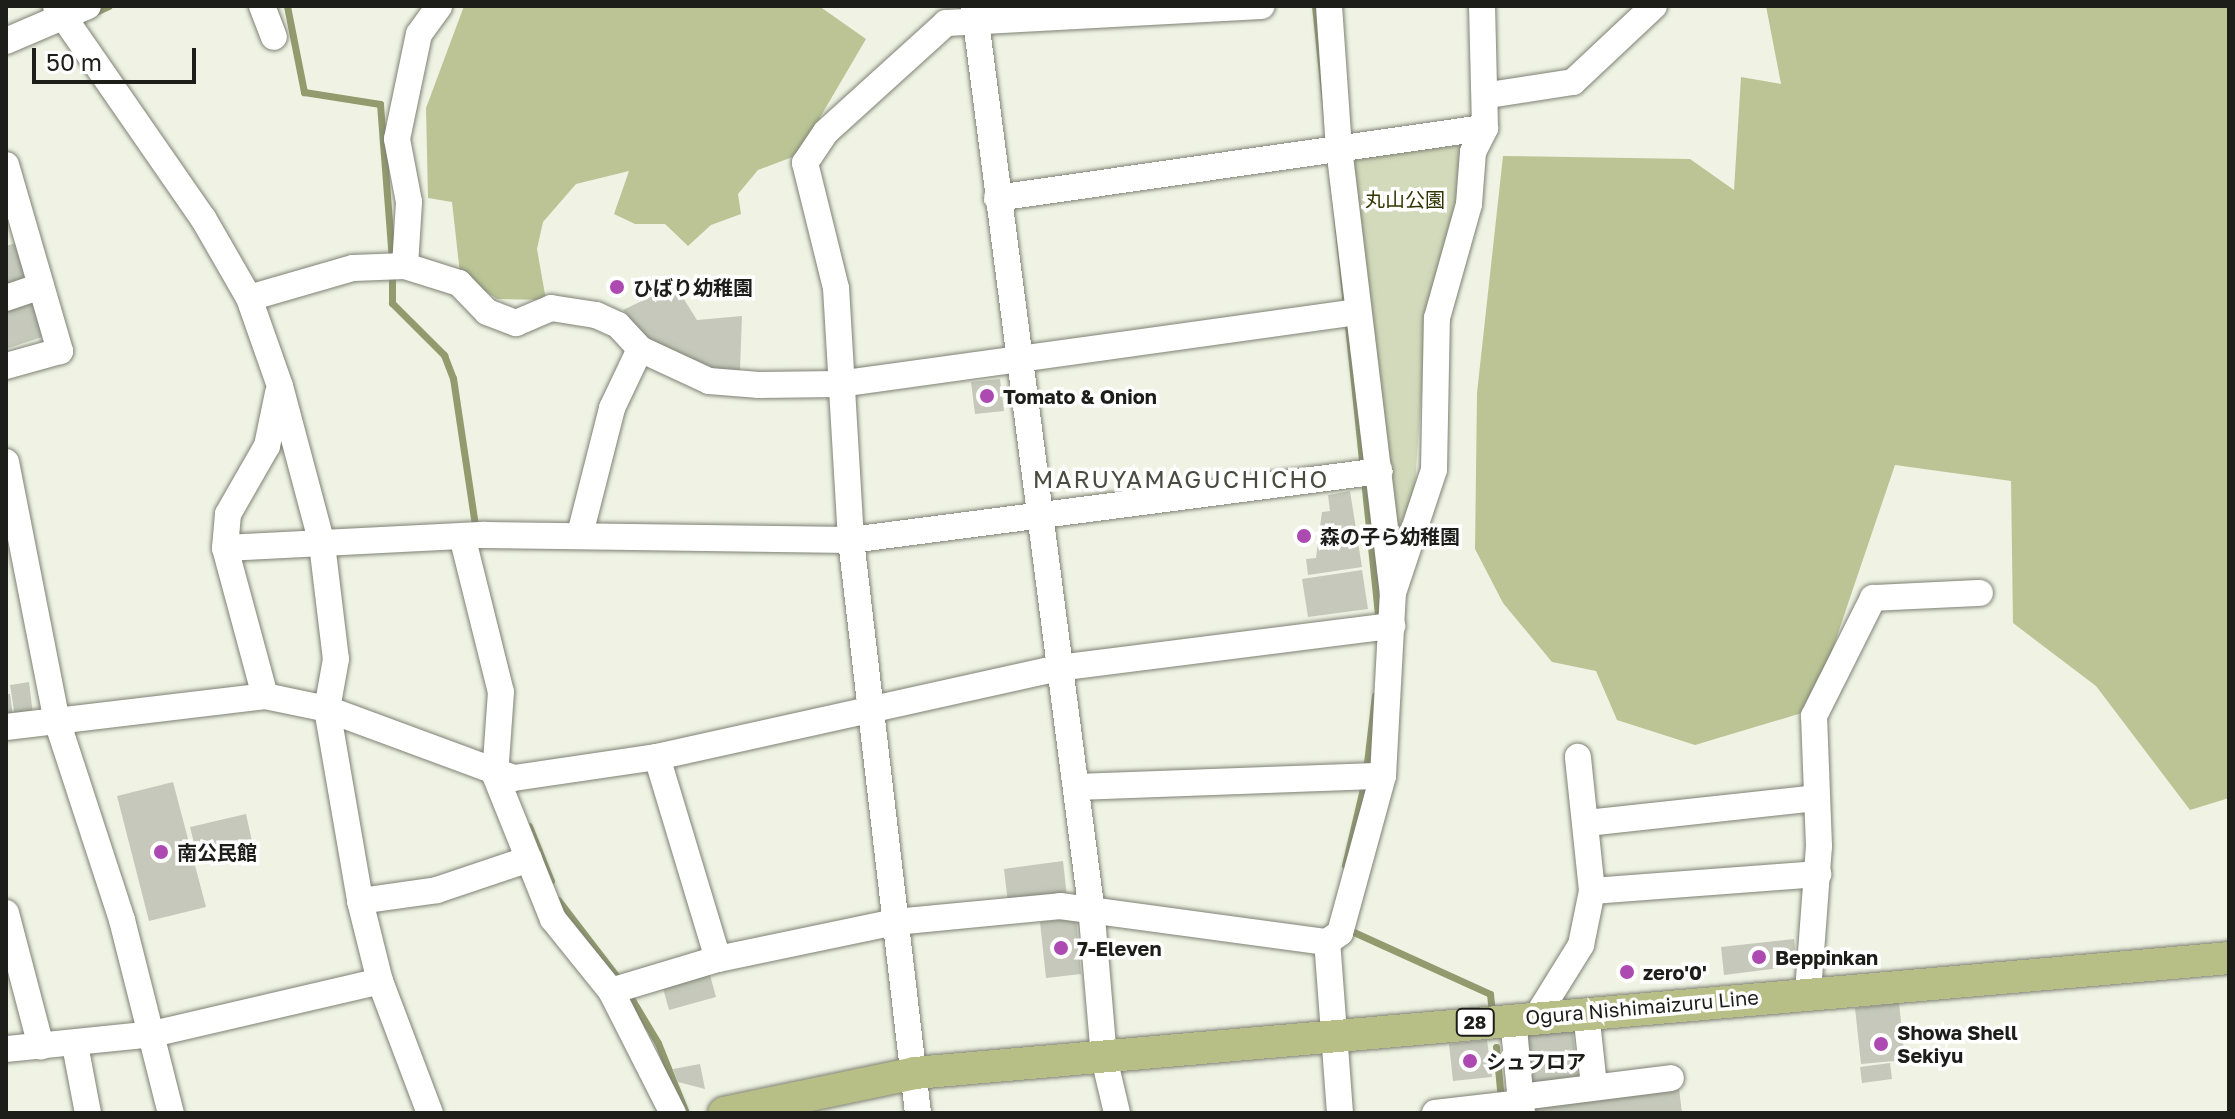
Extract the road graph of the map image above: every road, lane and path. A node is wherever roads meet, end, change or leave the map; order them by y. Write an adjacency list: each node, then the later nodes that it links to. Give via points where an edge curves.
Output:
1 (88, 6): 8 (street)
2 (262, 6): 10 (street)
3 (439, 6): 18 (street, via 419,34 397,139 409,202)
4 (1262, 6): 9 (street)
5 (1329, 6): 14 (street)
6 (1482, 6): 12 (street)
7 (1654, 6): 12 (street, via 1573,82)
8 (58, 12): 11 (street); 21 (street, via 203,218)
9 (974, 16): 16 (street); 26 (street, via 946,23 826,132 805,163 836,288)
10 (274, 37)
11 (6, 41)
12 (1489, 95): 13 (street)
13 (1485, 128): 14 (street); 36 (street, via 1473,152 1469,204 1437,318 1434,470)
14 (1339, 148): 16 (street); 22 (street)
15 (6, 169): 17 (street)
16 (997, 198): 24 (street)
17 (16, 237): 19 (street)
18 (405, 266): 21 (street, via 353,268); 23 (street, via 459,283 487,312 516,323 551,308 596,315 618,325)
19 (41, 286): 20 (street); 25 (street, via 60,351)
20 (6, 298)
21 (249, 298): 27 (street)
22 (1347, 314): 24 (street); 29 (street)
23 (640, 349): 26 (street, via 709,381); 31 (street, via 612,408)
24 (1019, 359): 26 (street); 30 (street)
25 (6, 366)
26 (839, 384): 33 (street)
27 (280, 386): 34 (street); 35 (street, via 267,446 228,514)
28 (6, 462): 43 (street)
29 (1367, 473): 30 (street); 36 (street)
30 (1039, 516): 33 (street); 39 (street)
31 (580, 534): 32 (street); 33 (street)
32 (473, 536): 34 (street); 47 (street, via 501,692)
33 (851, 540): 42 (street)
34 (322, 544): 35 (street); 41 (street, via 336,659)
35 (225, 548): 40 (street)
36 (1393, 593): 38 (street)
37 (1980, 593): 50 (street, via 1873,598 1814,716)
38 (1387, 626): 39 (street); 48 (street)
39 (1058, 668): 42 (street); 49 (street)
40 (265, 696): 41 (street); 43 (street)
41 (327, 709): 47 (street); 55 (street)
42 (869, 711): 45 (street); 58 (street)
43 (57, 721): 44 (street); 67 (street)
44 (6, 727)
45 (657, 757): 47 (street); 61 (street)
46 (1578, 757): 51 (street)
47 (504, 777): 52 (street)
48 (1370, 777): 49 (street); 59 (street)
49 (1076, 787): 56 (street)
50 (1816, 798): 51 (street); 53 (street)
51 (1587, 823): 54 (street)
52 (529, 859): 55 (street, via 437,890); 63 (street, via 553,919)
53 (1818, 874): 54 (street); 64 (street)
54 (1592, 891): 66 (street, via 1581,945)
55 (360, 901): 62 (street)
56 (1091, 906): 58 (street); 59 (street); 72 (street)
57 (6, 913): 70 (street)
58 (895, 922): 61 (street); 73 (street)
59 (1338, 929): 68 (street)
60 (2229, 958): 64 (main road, Ogura Nishimaizuru Line / 28)
61 (718, 959): 63 (street)
62 (380, 981): 67 (street); 79 (street)
63 (614, 989): 80 (street)
64 (1808, 992): 65 (main road, Ogura Nishimaizuru Line / 28)
65 (1586, 1012): 66 (main road, Ogura Nishimaizuru Line / 28); 75 (street)
66 (1525, 1017): 68 (main road, Ogura Nishimaizuru Line / 28); 76 (street)
67 (153, 1034): 69 (street); 78 (street)
68 (1335, 1034): 72 (main road, Ogura Nishimaizuru Line / 28); 84 (street)
69 (75, 1045): 70 (street); 77 (street)
70 (41, 1046): 71 (street)
71 (6, 1049)
72 (1104, 1058): 73 (main road, Ogura Nishimaizuru Line / 28); 83 (street)
73 (915, 1073): 81 (main road, Ogura Nishimaizuru Line / 28); 82 (street)
74 (1671, 1078): 75 (street)
75 (1594, 1086): 76 (street)
76 (1514, 1105): 85 (street)
77 (88, 1113)
78 (171, 1113)
79 (430, 1113)
80 (673, 1113)
81 (724, 1113)
82 (918, 1113)
83 (1117, 1113)
84 (1340, 1113)
85 (1435, 1113)

